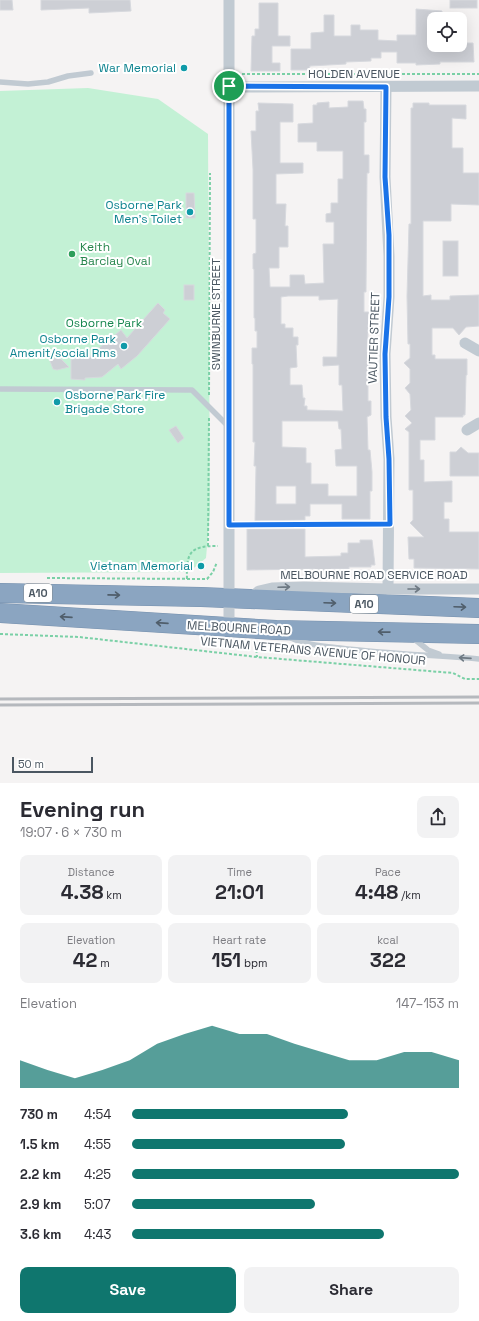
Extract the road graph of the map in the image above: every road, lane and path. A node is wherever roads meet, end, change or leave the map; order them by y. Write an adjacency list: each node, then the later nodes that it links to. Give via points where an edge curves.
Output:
1 (229, 0): 6 (street, SWINBURNE STREET)
2 (91, 73): 5 (lane, via 28,84)
3 (242, 74): 4 (path)
4 (479, 74)
5 (0, 82)
6 (229, 86): 8 (street, HOLDEN AVENUE); 15 (street, SWINBURNE STREET)
7 (479, 86): 8 (street, HOLDEN AVENUE)
8 (386, 87): 17 (street, VAUTIER STREET, via 385,177 389,270 385,354)
9 (210, 173): 13 (path)
10 (465, 343): 11 (street)
11 (479, 351)
12 (0, 389): 13 (lane, via 192,390)
13 (209, 407): 15 (lane); 19 (path)
14 (479, 423): 16 (street)
15 (229, 427): 18 (street, SWINBURNE STREET)
16 (467, 430)
17 (390, 524): 18 (lane); 24 (street, VAUTIER STREET)
18 (229, 525): 27 (street, SWINBURNE STREET)
19 (208, 546): 20 (path, via 218,546); 23 (path, via 194,549 190,555)
20 (218, 551)
21 (219, 556): 23 (path, via 213,572 207,579)
22 (47, 578): 23 (path)
23 (187, 579)
24 (388, 589): 25 (street, MELBOURNE ROAD SERVICE ROAD, one-way to 25); 28 (street, MELBOURNE ROAD SERVICE ROAD, one-way to 24, via 259,591 272,588)
25 (479, 589)
26 (0, 593): 27 (highway, A10, one-way to 27)
27 (229, 598): 28 (highway, A10); 31 (street, SWINBURNE STREET)
28 (249, 599): 29 (highway, A10, one-way to 29)
29 (479, 608)
30 (0, 613): 31 (highway, MELBOURNE ROAD / A10, one-way to 30)
31 (229, 628): 32 (highway, MELBOURNE ROAD / A10)
32 (276, 630): 33 (highway, MELBOURNE ROAD / A10, one-way to 32); 38 (lane, via 297,641 317,645)
33 (408, 633): 35 (highway, MELBOURNE ROAD / A10); 38 (lane, via 428,650)
34 (0, 634): 37 (path, VIETNAM VETERANS AVENUE OF HONOUR, via 79,637)
35 (479, 634)
36 (256, 645): 37 (path)
37 (257, 657): 40 (path, VIETNAM VETERANS AVENUE OF HONOUR, via 453,673 465,679)
38 (451, 657): 39 (lane, one-way to 38)
39 (479, 659)
40 (479, 679)

